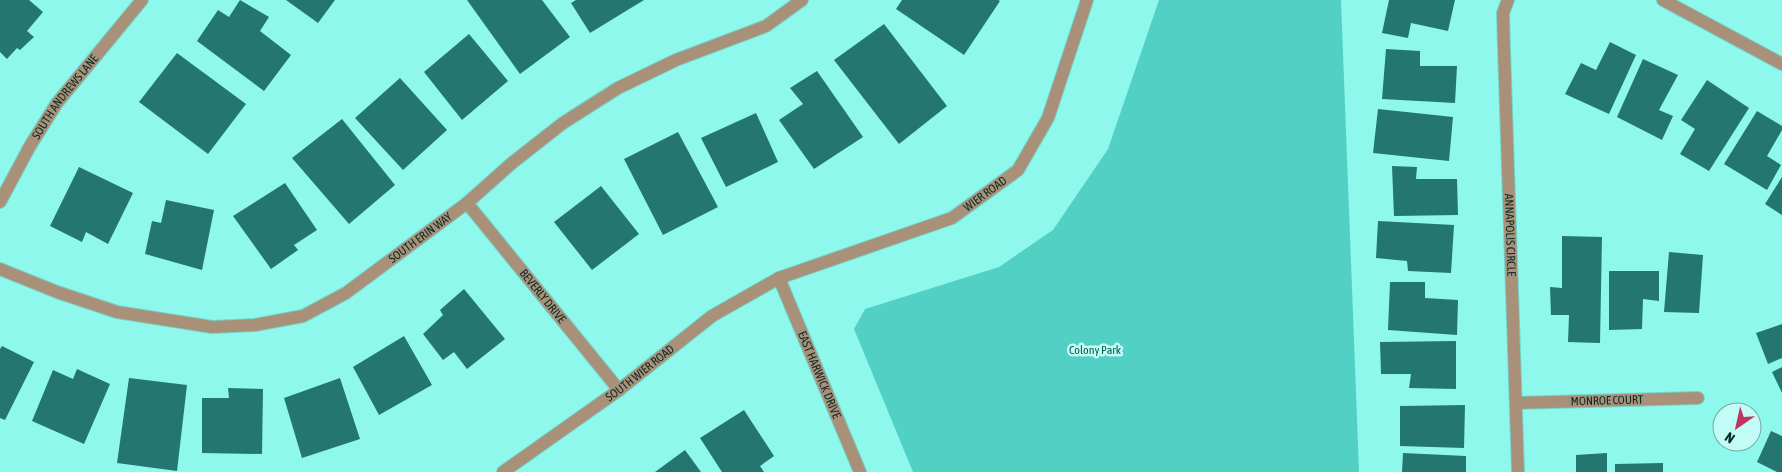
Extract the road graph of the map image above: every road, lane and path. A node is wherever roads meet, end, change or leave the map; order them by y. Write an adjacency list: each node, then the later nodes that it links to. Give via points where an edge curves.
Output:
1 (142, 0): 7 (street, SOUTH ANDREWS LANE, via 57,103)
2 (802, 0): 8 (street, SOUTH ERIN WAY, via 766,26 676,60 618,88 563,123)
3 (1086, 0): 10 (street, WIER ROAD, via 1048,118 1018,170 952,218)
4 (1508, 0): 13 (street, ANNAPOLIS CIRCLE, via 1503,13)
5 (1663, 0): 6 (street)
6 (1782, 64)
7 (0, 202)
8 (467, 203): 9 (street, SOUTH ERIN WAY, via 346,293 303,316 255,325 212,326 117,312); 11 (street, BEVERLY DRIVE)
9 (0, 269)
10 (779, 278): 11 (street, SOUTH WIER ROAD, via 712,316); 15 (street, EAST HARWICK DRIVE)
11 (619, 390): 14 (street, SOUTH WIER ROAD)
12 (1698, 398): 13 (street, MONROE COURT)
13 (1516, 403): 16 (street, ANNAPOLIS CIRCLE)
14 (504, 472)
15 (860, 472)
16 (1518, 472)

